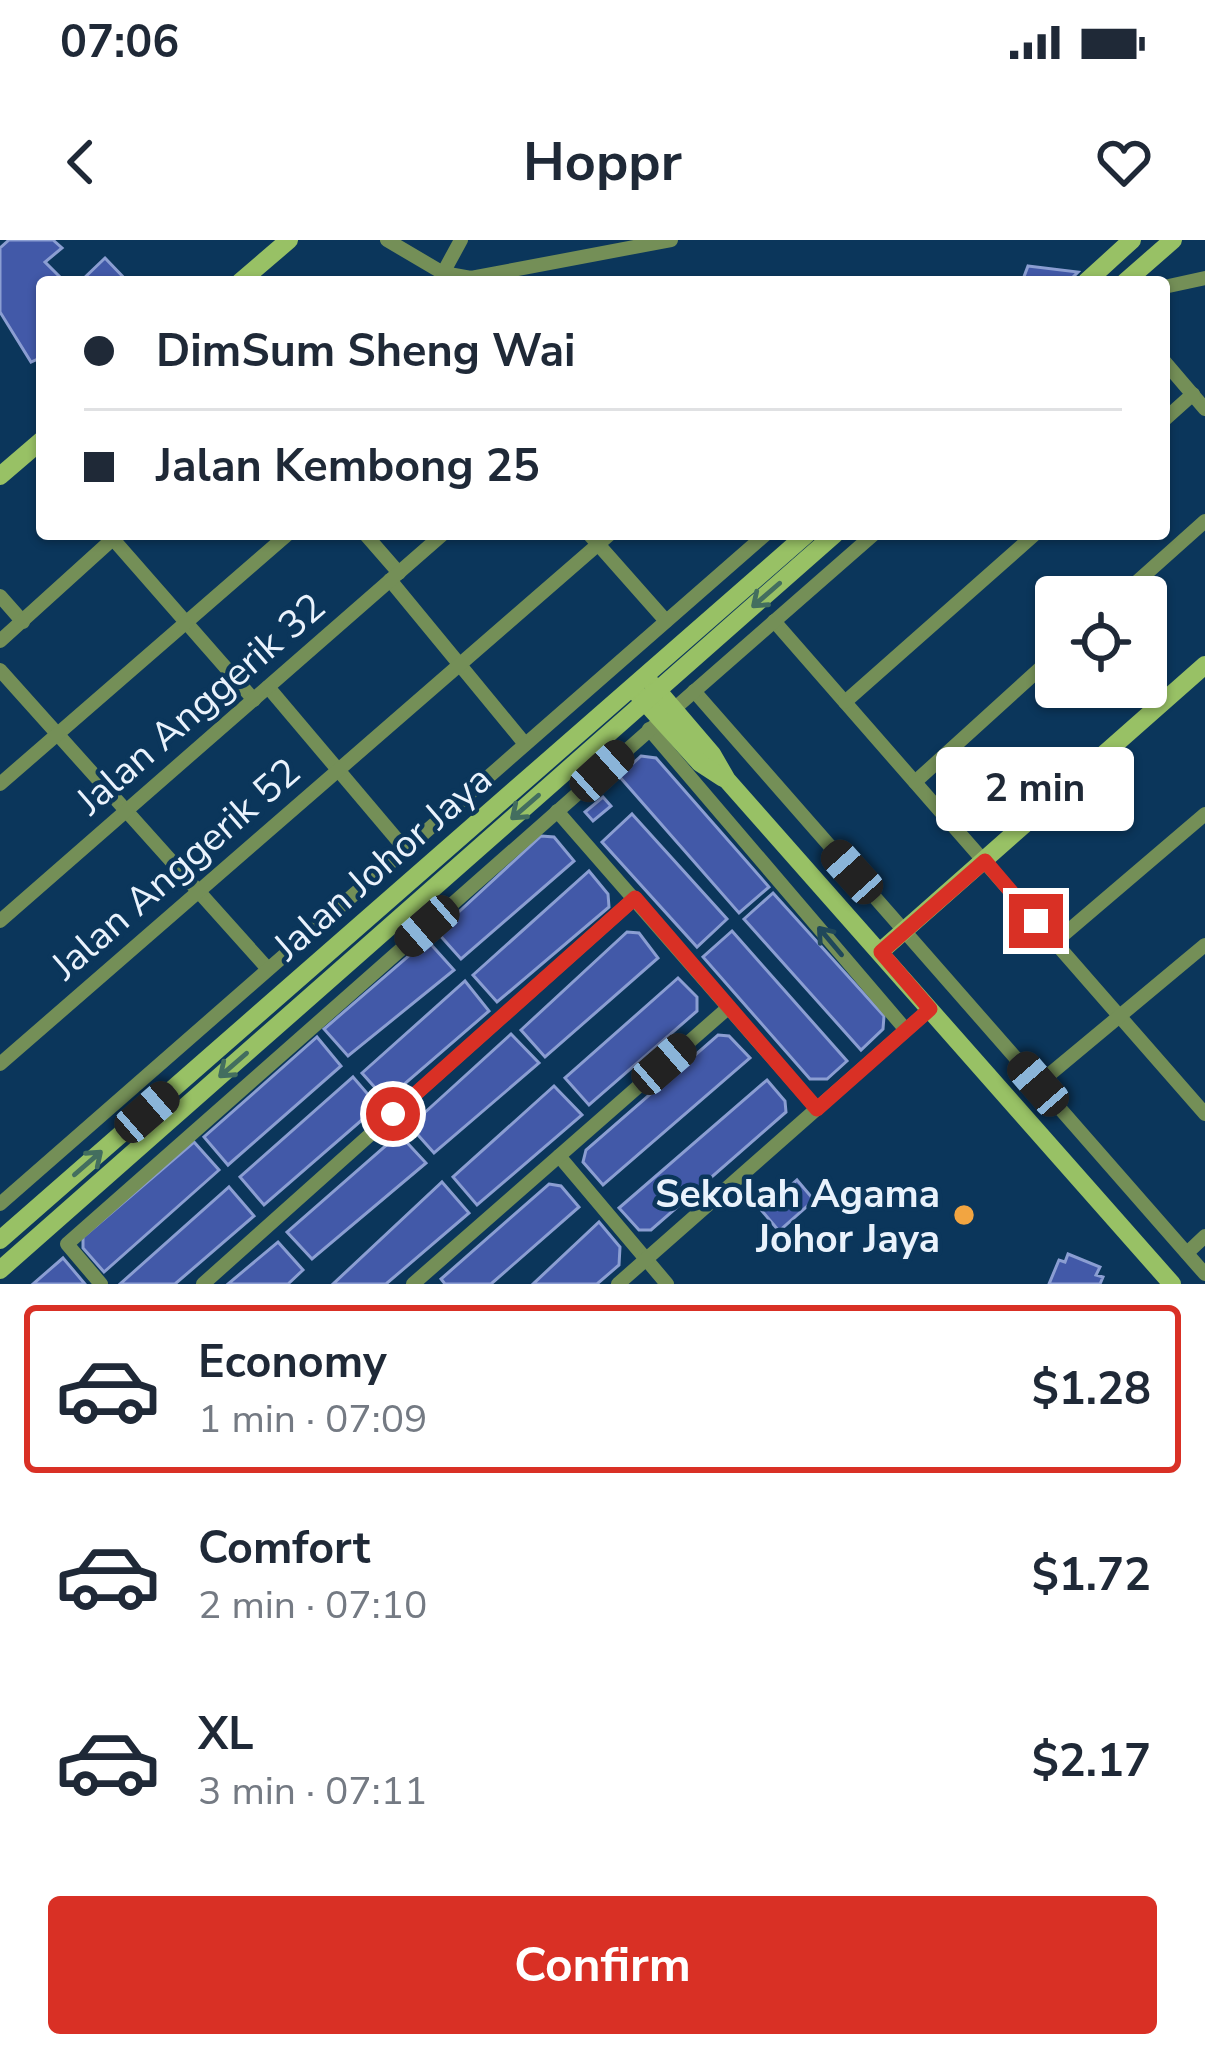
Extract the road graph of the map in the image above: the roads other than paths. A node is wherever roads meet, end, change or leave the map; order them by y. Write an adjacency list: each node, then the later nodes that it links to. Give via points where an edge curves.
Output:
1 (387, 240): 7 (street)
2 (461, 240): 7 (street)
3 (671, 240): 10 (street)
4 (1132, 240): 11 (main road)
5 (1173, 240): 12 (main road)
6 (285, 241): 8 (main road)
7 (443, 272): 9 (street)
8 (247, 276)
9 (462, 276)
10 (482, 276)
11 (1093, 276)
12 (1132, 276)
13 (1205, 278): 14 (street)
14 (1170, 286)
15 (1170, 368): 16 (street)
16 (1193, 394): 17 (street); 18 (street)
17 (1205, 409)
18 (1170, 415)
19 (36, 445): 20 (main road)
20 (0, 476)
21 (1205, 521): 35 (street)
22 (113, 540): 39 (street)
23 (118, 540): 40 (street)
24 (281, 540): 40 (street)
25 (369, 540): 34 (street)
26 (436, 540): 34 (street, Jalan Anggerik 32)
27 (596, 540): 42 (street, Jalan Anggerik 52)
28 (601, 540): 37 (street)
29 (759, 540): 37 (street)
30 (801, 540): 47 (main road, Jalan Johor Jaya)
31 (828, 540): 47 (main road, Jalan Johor Jaya, one-way to 47)
32 (867, 540): 38 (street)
33 (1028, 540): 50 (street)
34 (395, 576): 42 (street); 46 (street, Jalan Anggerik 32)
35 (1143, 576)
36 (0, 596): 39 (street)
37 (665, 621): 53 (street)
38 (774, 621): 48 (street); 50 (street)
39 (22, 622): 41 (street)
40 (186, 623): 49 (street); 52 (street)
41 (0, 641)
42 (460, 664): 53 (street); 54 (street, Jalan Anggerik 52)
43 (0, 670): 52 (street)
44 (1035, 673): 55 (street)
45 (1202, 675): 61 (main road)
46 (268, 687): 49 (street, Jalan Anggerik 32); 54 (street)
47 (645, 689): 51 (main road); 83 (main road, Jalan Johor Jaya, one-way to 47); 86 (main road, Jalan Johor Jaya, one-way to 86)
48 (694, 691): 51 (street); 65 (street)
49 (254, 700): 57 (street, Jalan Anggerik 32)
50 (845, 702): 55 (street)
51 (661, 720): 58 (street); 68 (main road, via 727,780); 73 (street, one-way to 51)
52 (57, 734): 56 (street); 57 (street)
53 (525, 744): 60 (street)
54 (338, 770): 60 (street); 62 (street, Jalan Anggerik 52)
55 (915, 782): 61 (street)
56 (0, 784)
57 (126, 811): 62 (street); 64 (street, Jalan Anggerik 32)
58 (556, 812): 63 (street); 88 (street, via 67,1244)
59 (1205, 814): 66 (street)
60 (405, 849): 69 (street)
61 (985, 861): 65 (main road); 66 (street)
62 (198, 892): 69 (street); 74 (street, Jalan Anggerik 52)
63 (635, 898): 70 (street); 89 (street)
64 (0, 921)
65 (904, 931): 68 (main road); 75 (street)
66 (1055, 943): 72 (street)
67 (1205, 945): 72 (street)
68 (881, 952): 71 (main road)
69 (268, 969): 81 (street)
70 (729, 1007): 78 (street); 80 (street)
71 (930, 1009): 73 (street); 93 (main road)
72 (1120, 1018): 75 (street); 77 (street)
73 (906, 1030): 78 (street)
74 (0, 1064)
75 (1038, 1084): 84 (street)
76 (1205, 1087): 77 (street)
77 (1192, 1099): 79 (street)
78 (817, 1109): 85 (street)
79 (1205, 1114)
80 (559, 1156): 85 (street); 90 (street)
81 (0, 1204)
82 (1205, 1236): 84 (street)
83 (0, 1240)
84 (1187, 1253): 87 (street)
85 (646, 1260): 91 (street); 92 (street)
86 (0, 1270)
87 (1205, 1274)
88 (101, 1284)
89 (203, 1284)
90 (413, 1284)
91 (618, 1284)
92 (667, 1284)
93 (1172, 1284)

